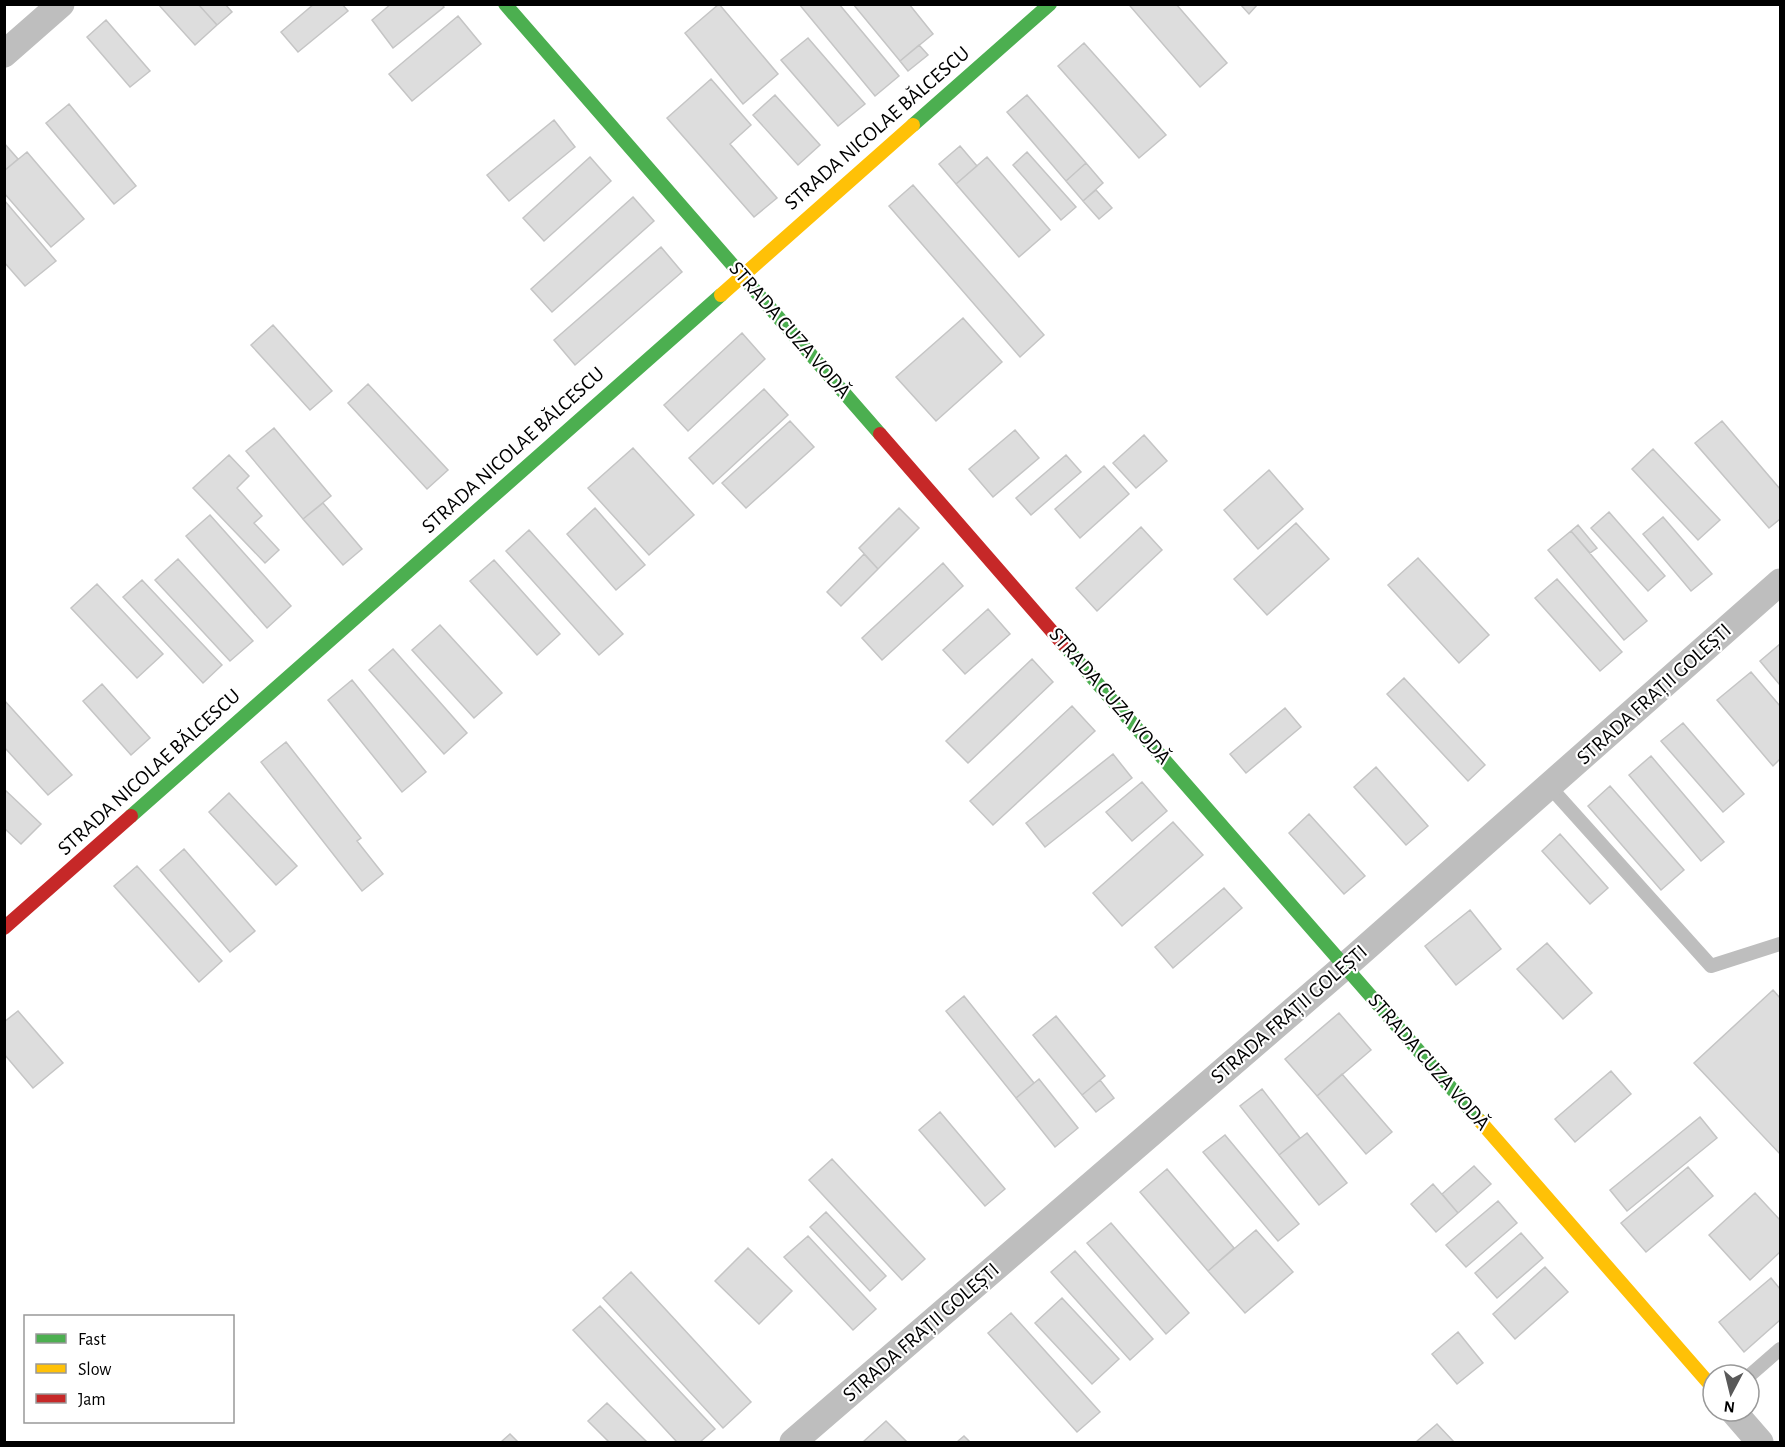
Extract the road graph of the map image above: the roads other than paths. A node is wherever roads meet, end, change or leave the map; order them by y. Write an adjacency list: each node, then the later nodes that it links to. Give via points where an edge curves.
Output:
1 (61, 4): 4 (street)
2 (505, 4): 5 (street, STRADA CUZA VODĂ)
3 (1050, 4): 5 (street, STRADA NICOLAE BĂLCESCU)
4 (4, 54)
5 (742, 275): 8 (street, STRADA NICOLAE BĂLCESCU); 10 (street, STRADA CUZA VODĂ)
6 (1780, 582): 7 (street, STRADA FRAȚII GOLEȘTI)
7 (1550, 786): 9 (lane, via 1710,966); 10 (street, STRADA FRAȚII GOLEȘTI)
8 (4, 928)
9 (1780, 944)
10 (1345, 966): 13 (street, STRADA CUZA VODĂ); 15 (street, STRADA FRAȚII GOLEȘTI)
11 (1780, 1348): 12 (lane)
12 (1761, 1365)
13 (1701, 1374)
14 (1743, 1423): 16 (street)
15 (793, 1443)
16 (1760, 1443)

